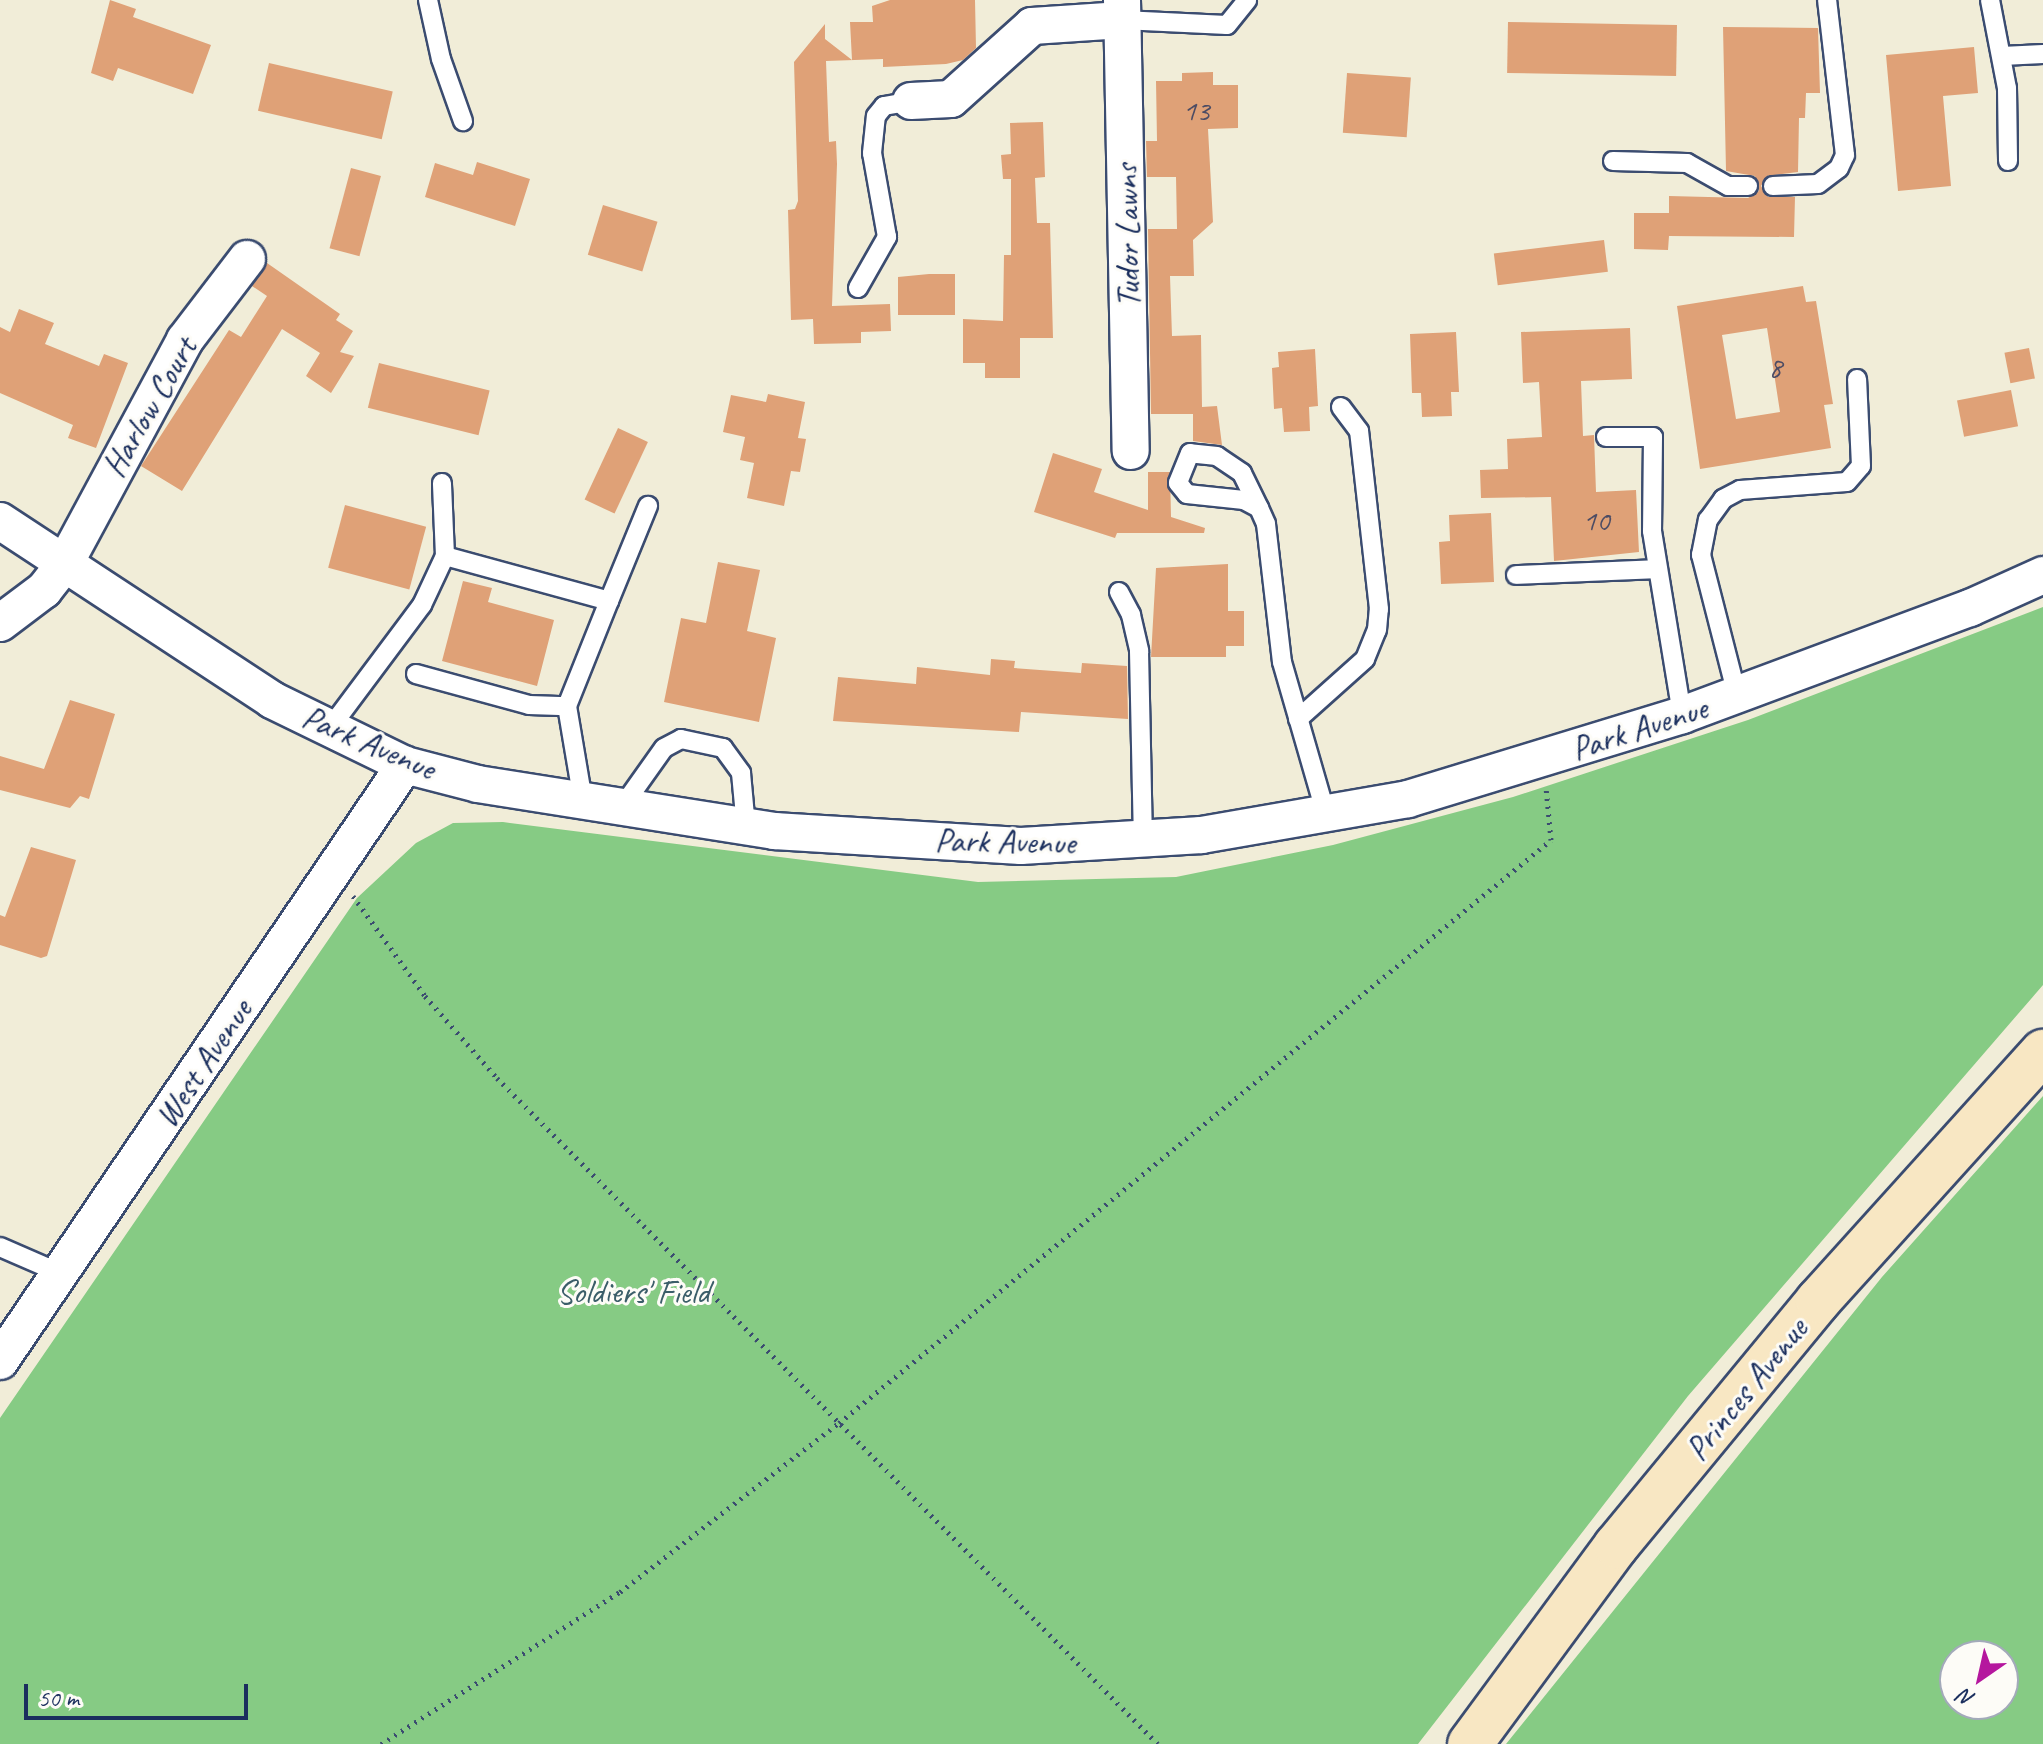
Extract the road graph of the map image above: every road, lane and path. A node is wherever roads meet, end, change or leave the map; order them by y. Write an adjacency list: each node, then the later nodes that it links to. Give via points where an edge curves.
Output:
1 (428, 0): 9 (lane)
2 (1247, 0): 5 (lane, via 1227,25)
3 (1827, 0): 13 (lane, via 1845,155 1839,168 1818,184)
4 (1990, 0): 7 (lane)
5 (1122, 10): 8 (street, via 1032,26 951,99); 19 (street, Tudor Lawns)
6 (2043, 54): 7 (lane)
7 (2002, 56): 11 (lane)
8 (911, 101): 15 (lane, via 884,106 876,116 872,153 887,237)
9 (463, 121)
10 (1613, 161): 12 (lane, via 1687,163 1728,186)
11 (2008, 161)
12 (1748, 186)
13 (1773, 186)
14 (247, 259): 25 (street, Harlow Court, via 185,340)
15 (858, 288)
16 (1857, 379): 33 (lane, via 1861,466 1847,482 1740,490 1723,499 1708,520 1701,555)
17 (1341, 407): 36 (lane, via 1359,431 1377,630 1365,659)
18 (1606, 437): 26 (lane, via 1653,437)
19 (1131, 451)
20 (442, 483): 24 (lane)
21 (648, 506): 30 (lane)
22 (1259, 508): 36 (lane, via 1266,524 1282,662)
23 (0, 521): 25 (street, Park Avenue)
24 (445, 556): 30 (lane); 37 (lane, via 422,605)
25 (65, 563): 31 (street, Harlow Court, via 44,590); 37 (street, Park Avenue, via 272,700)
26 (1657, 569): 27 (lane); 35 (lane)
27 (1516, 575)
28 (2043, 575): 33 (street, Park Avenue, via 1970,608)
29 (1119, 592): 44 (lane, via 1139,651)
30 (609, 601): 34 (lane)
31 (0, 623)
32 (416, 674): 34 (lane, via 529,705)
33 (1737, 695): 35 (street, Park Avenue)
34 (567, 706): 40 (lane)
35 (1682, 715): 38 (street, Park Avenue)
36 (1298, 719): 42 (lane)
37 (330, 728): 39 (street, Park Avenue)
38 (1544, 758): 42 (street, Park Avenue, via 1408,799); 50 (path, via 1551,840)
39 (405, 765): 40 (street, Park Avenue, via 478,784); 45 (street, West Avenue)
40 (583, 801): 41 (street, Park Avenue)
41 (622, 807): 43 (street, Park Avenue); 43 (lane, via 664,748 681,739 723,748 741,773)
42 (1326, 814): 44 (street, Park Avenue, via 1202,835)
43 (746, 827): 44 (street, Park Avenue, via 1021,846)
44 (1143, 839)
45 (334, 870): 48 (street, West Avenue); 50 (path, via 425,996 497,1078)
46 (2043, 1052): 53 (street, Princes Avenue, via 1798,1325 1616,1546)
47 (0, 1247): 48 (lane)
48 (60, 1273): 49 (street, West Avenue)
49 (0, 1361)
50 (839, 1423): 51 (path, via 620,1592); 52 (path)
51 (381, 1744)
52 (1158, 1744)
53 (1470, 1744)

